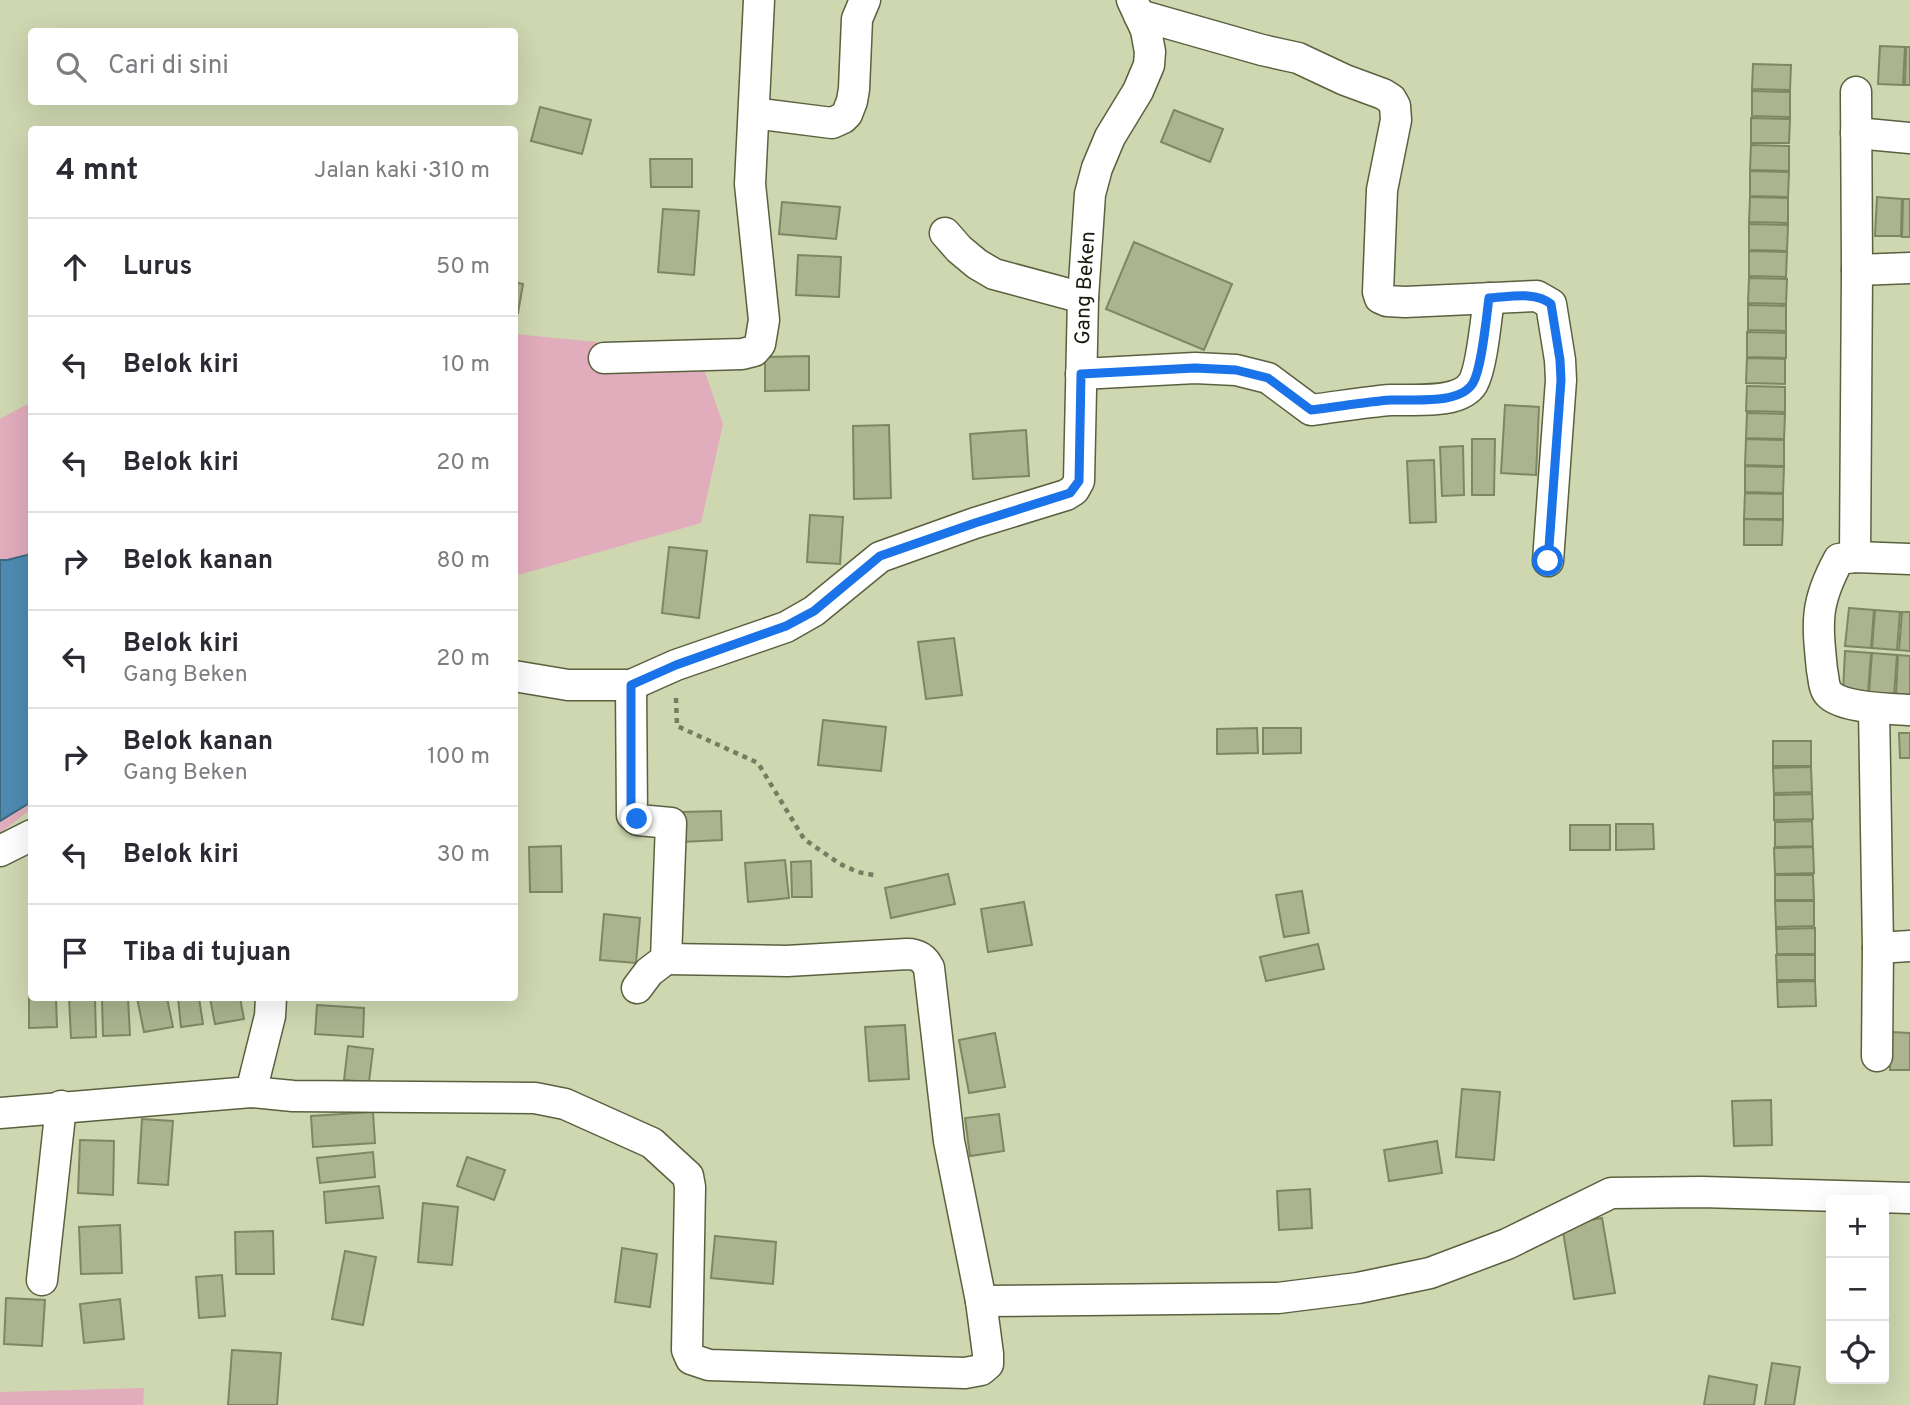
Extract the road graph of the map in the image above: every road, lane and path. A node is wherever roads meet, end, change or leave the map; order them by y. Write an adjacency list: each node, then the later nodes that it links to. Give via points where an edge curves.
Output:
1 (759, 0): 5 (street)
2 (865, 0): 5 (street, via 857,19 854,89 843,118 832,123)
3 (1136, 7): 11 (street, via 1298,58 1391,99 1396,120 1382,190 1380,298 1405,302); 12 (street, Gang Beken, via 1149,42 1149,65 1097,168 1090,194)
4 (1856, 92): 6 (street)
5 (754, 113): 13 (street, via 750,184 764,320 760,344 742,355)
6 (1856, 133): 7 (street); 10 (street)
7 (1910, 138)
8 (945, 233): 12 (street, via 994,274)
9 (1910, 268): 10 (street)
10 (1857, 270): 15 (street)
11 (1489, 298): 14 (street, via 1471,386 1434,400 1311,410 1268,378 1236,370); 17 (street, via 1536,296 1551,304 1561,380)
12 (1083, 299): 14 (street, Gang Beken)
13 (604, 358)
14 (1081, 374): 18 (street, Gang Beken, via 1079,481 1070,493 880,556 798,621)
15 (1855, 556): 16 (street); 21 (street, via 1839,559 1821,599 1818,629 1824,682 1834,698)
16 (1910, 559)
17 (1548, 561)
18 (676, 665): 20 (street, Gang Beken); 25 (path, via 677,726 758,763 804,839 840,864)
19 (518, 677): 20 (street, Gang Beken, via 568,685)
20 (631, 685): 28 (street, via 632,815 638,820 671,822)
21 (1874, 709): 22 (street); 27 (street)
22 (1910, 710)
23 (28, 837): 24 (street)
24 (0, 851)
25 (878, 876)
26 (1910, 946): 27 (street)
27 (1878, 948): 31 (street)
28 (666, 959): 29 (street); 37 (street, via 787,961 906,954 926,961 950,1141)
29 (637, 988)
30 (271, 1001): 32 (street)
31 (1877, 1056)
32 (251, 1092): 33 (street); 37 (street, via 535,1098 565,1104 652,1143 688,1176 690,1187 687,1350 691,1359 709,1364 981,1370 988,1364)
33 (61, 1106): 34 (street); 36 (street)
34 (0, 1113)
35 (1910, 1198): 37 (street, via 1611,1193 1507,1244 1430,1273 1359,1288 1279,1298)
36 (42, 1280)
37 (981, 1301)

